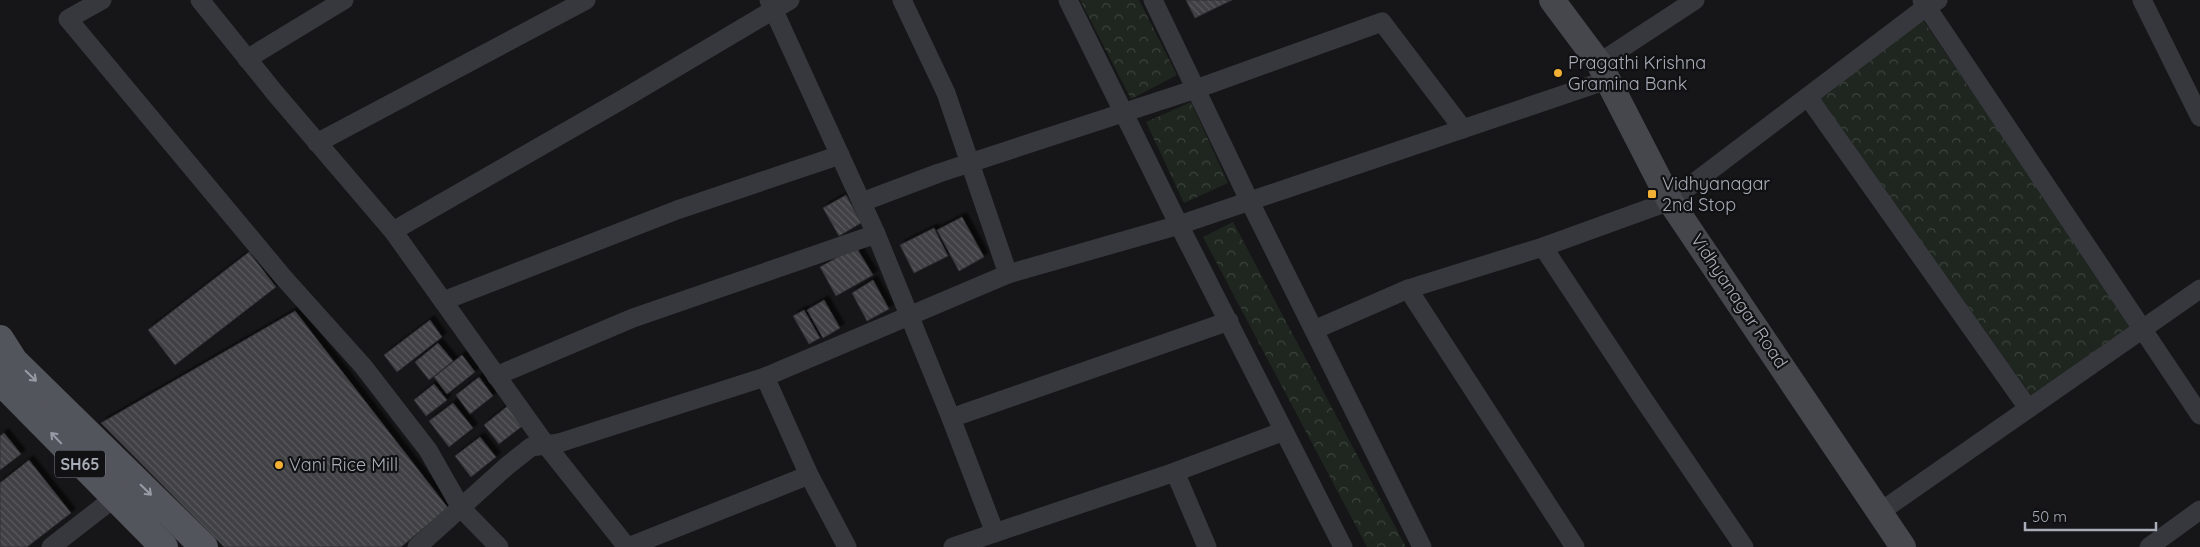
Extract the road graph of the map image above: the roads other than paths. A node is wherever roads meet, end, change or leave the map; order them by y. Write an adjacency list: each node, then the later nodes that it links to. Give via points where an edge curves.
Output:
1 (102, 0): 51 (street, via 68,19 283,277 363,366 428,450)
2 (200, 0): 14 (street)
3 (344, 0): 14 (street)
4 (586, 0): 21 (street)
5 (790, 0): 13 (street)
6 (902, 0): 23 (street, via 946,93)
7 (1068, 0): 18 (street)
8 (1153, 0): 16 (street)
9 (1552, 0): 15 (street, Vidhyanagar Road)
10 (1695, 0): 15 (street)
11 (2142, 0): 19 (street)
12 (1928, 2): 17 (street); 37 (street)
13 (771, 5): 22 (street); 28 (street, via 623,98)
14 (247, 59): 21 (street)
15 (1602, 71): 20 (street); 25 (street, Vidhyanagar Road)
16 (1196, 89): 18 (street); 20 (street, via 1382,22); 24 (street)
17 (1808, 97): 25 (street); 43 (street)
18 (1124, 113): 23 (street); 27 (street)
19 (2200, 117)
20 (1463, 128): 24 (street)
21 (317, 143): 28 (street)
22 (840, 156): 26 (street); 34 (street, via 677,210)
23 (971, 163): 26 (street); 31 (street)
24 (1249, 200): 27 (street); 38 (street)
25 (1670, 201): 30 (street); 53 (street, Vidhyanagar Road)
26 (862, 202): 29 (street)
27 (1179, 225): 31 (street); 36 (street)
28 (393, 230): 34 (street)
29 (876, 234): 35 (street); 40 (street, via 633,318)
30 (1543, 247): 32 (street); 55 (street)
31 (1008, 274): 35 (street)
32 (1408, 289): 38 (street); 67 (street)
33 (2200, 289): 37 (street)
34 (443, 301): 40 (street)
35 (909, 315): 41 (street); 45 (street)
36 (1229, 321): 45 (street); 46 (street)
37 (2141, 328): 43 (street); 44 (street)
38 (1314, 330): 66 (street)
39 (0, 339): 58 (main road, one-way to 58, via 14,361)
40 (496, 376): 47 (street)
41 (765, 376): 47 (street); 49 (street)
42 (0, 377): 50 (main road, SH65, one-way to 42)
43 (2028, 408): 53 (street)
44 (2200, 415)
45 (952, 418): 54 (street)
46 (1284, 431): 48 (street); 65 (street)
47 (546, 445): 51 (street, via 531,447); 61 (street)
48 (1175, 472): 54 (street); 64 (street)
49 (810, 475): 61 (street); 62 (street)
50 (114, 498): 56 (street); 57 (main road, SH65)
51 (461, 508): 59 (street); 60 (street)
52 (2200, 510): 69 (street)
53 (1880, 512): 68 (street, Vidhyanagar Road)
54 (995, 533): 63 (street)
55 (1737, 545)
56 (51, 547)
57 (164, 547)
58 (204, 547)
59 (417, 547)
60 (499, 547)
61 (627, 547)
62 (847, 547)
63 (952, 547)
64 (1207, 547)
65 (1344, 547)
66 (1422, 547)
67 (1576, 547)
68 (1903, 547)
69 (2149, 547)

